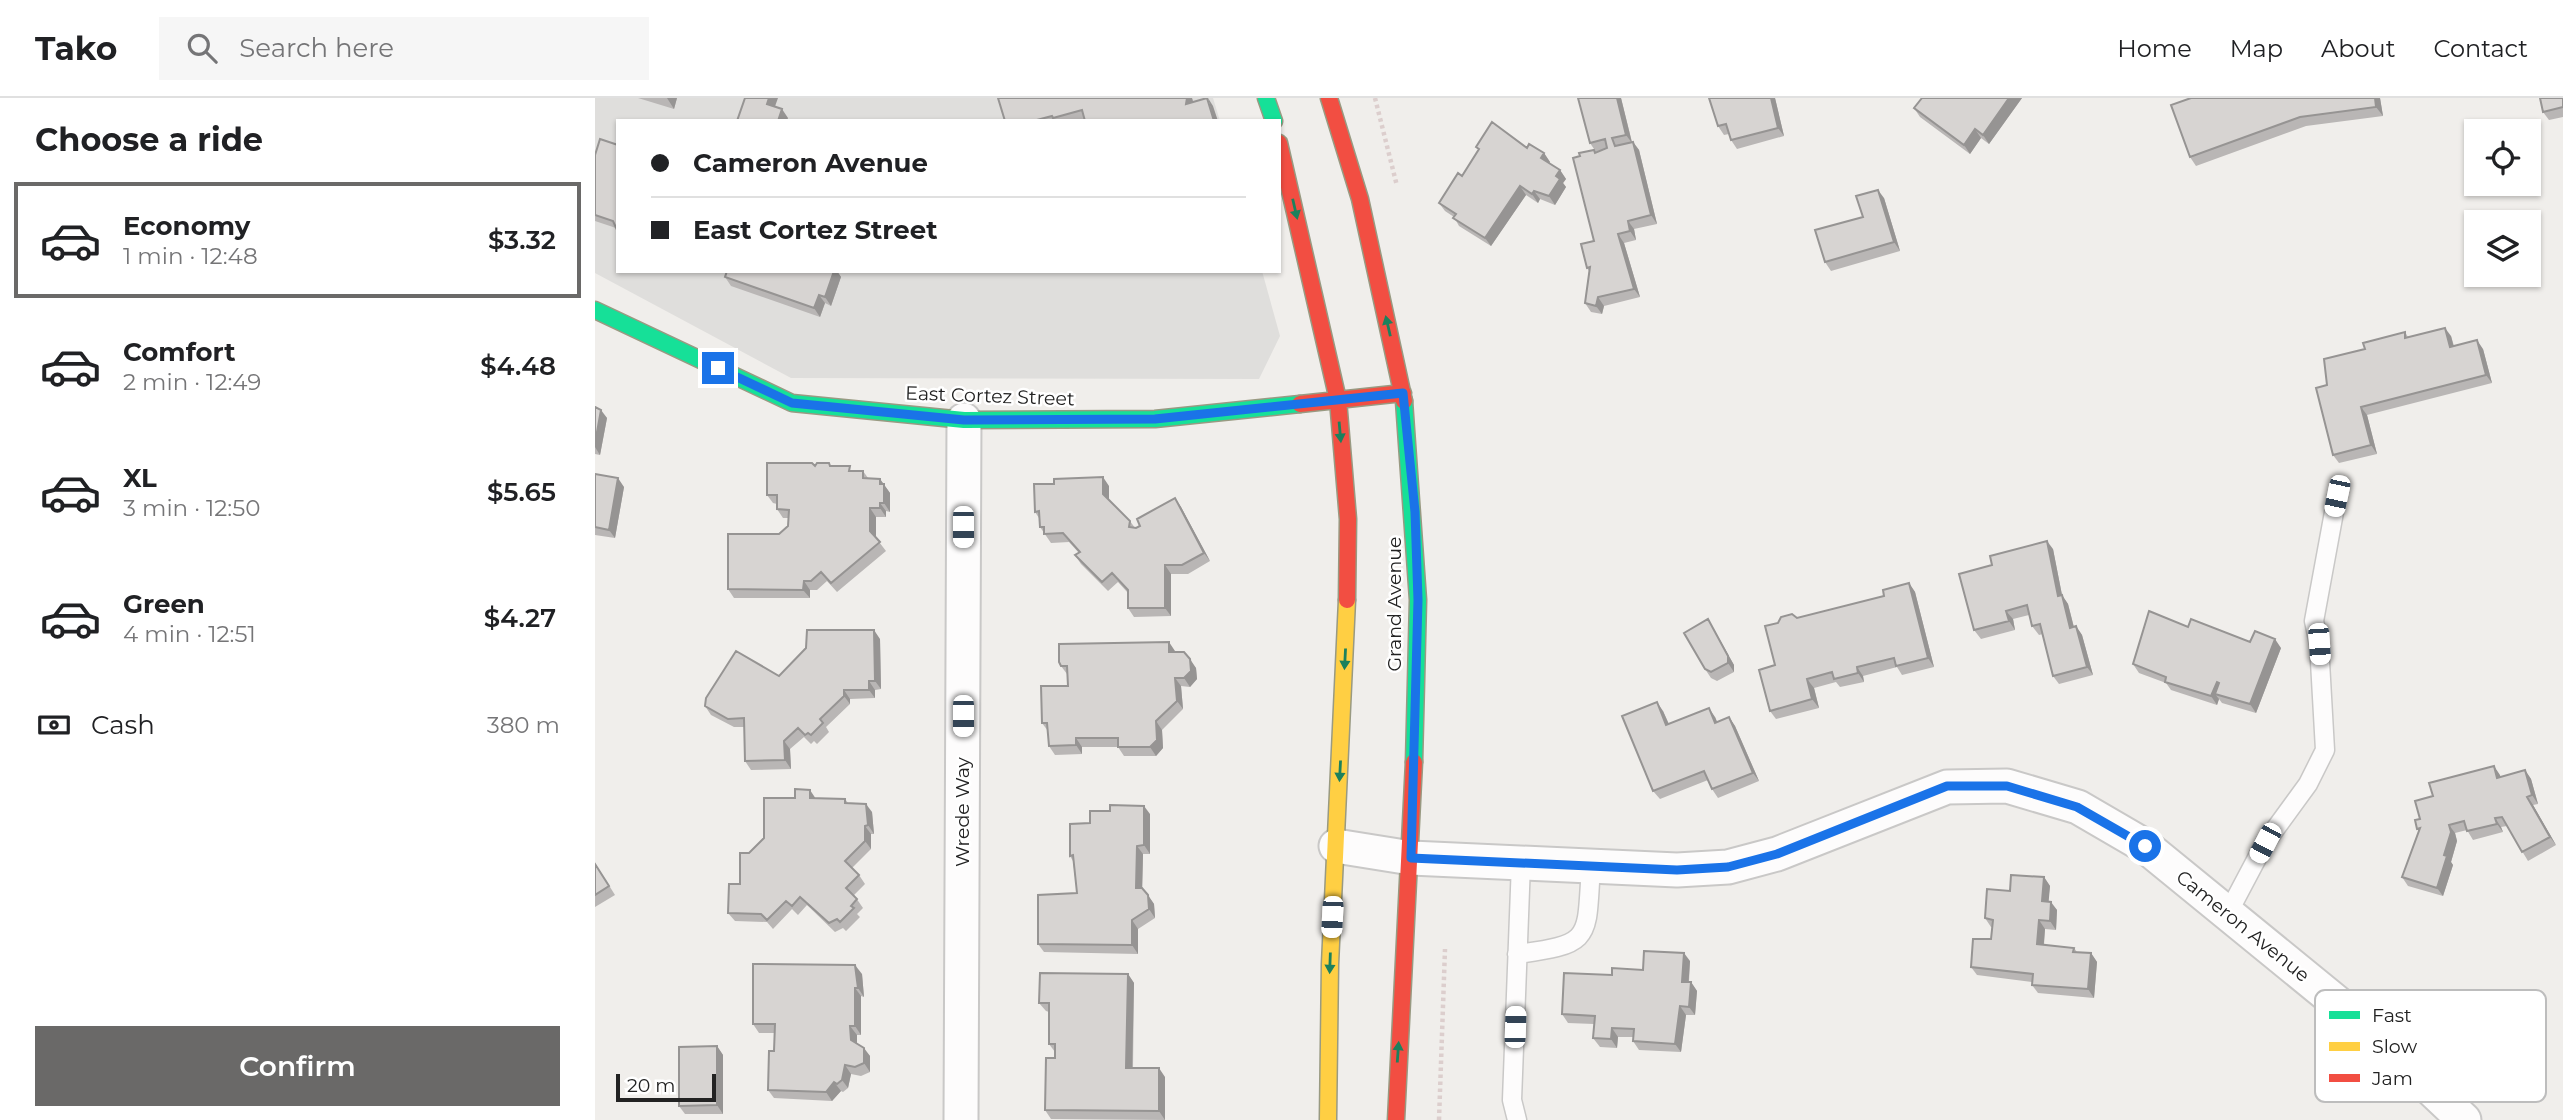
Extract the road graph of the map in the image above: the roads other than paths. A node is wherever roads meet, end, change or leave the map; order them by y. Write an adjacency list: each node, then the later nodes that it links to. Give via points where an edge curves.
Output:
1 (1266, 98): 3 (main road)
2 (1329, 98): 6 (main road, Grand Avenue, one-way to 2, via 1360,200)
3 (1273, 119)
4 (1281, 152): 7 (main road, one-way to 7)
5 (595, 310): 8 (main road, East Cortez Street, via 792,403)
6 (1403, 393): 7 (main road, East Cortez Street); 11 (main road, Grand Avenue, via 1418,600)
7 (1338, 400): 8 (main road, East Cortez Street, via 1155,419); 10 (main road, one-way to 10, via 1347,519 1347,598)
8 (964, 420): 18 (street, Wrede Way)
9 (2337, 496): 14 (lane, via 2314,621 2325,750 2308,784 2265,843)
10 (1336, 846): 11 (street, Cameron Avenue); 19 (main road, one-way to 19)
11 (1411, 858): 12 (street, Cameron Avenue); 20 (main road, Grand Avenue, one-way to 11)
12 (1521, 863): 13 (street, Cameron Avenue); 15 (lane)
13 (1591, 866): 14 (street, Cameron Avenue, via 1728,867 1777,854 1947,786 2007,786 2077,807 2145,846); 15 (lane, via 1585,927 1578,940 1563,948)
14 (2228, 913): 16 (street, Cameron Avenue)
15 (1517, 954): 21 (lane, via 1512,1100)
16 (2322, 990)
17 (2444, 1102): 22 (street, Cameron Avenue)
18 (961, 1120)
19 (1328, 1120)
20 (1396, 1120)
21 (1517, 1120)
22 (2463, 1120)

